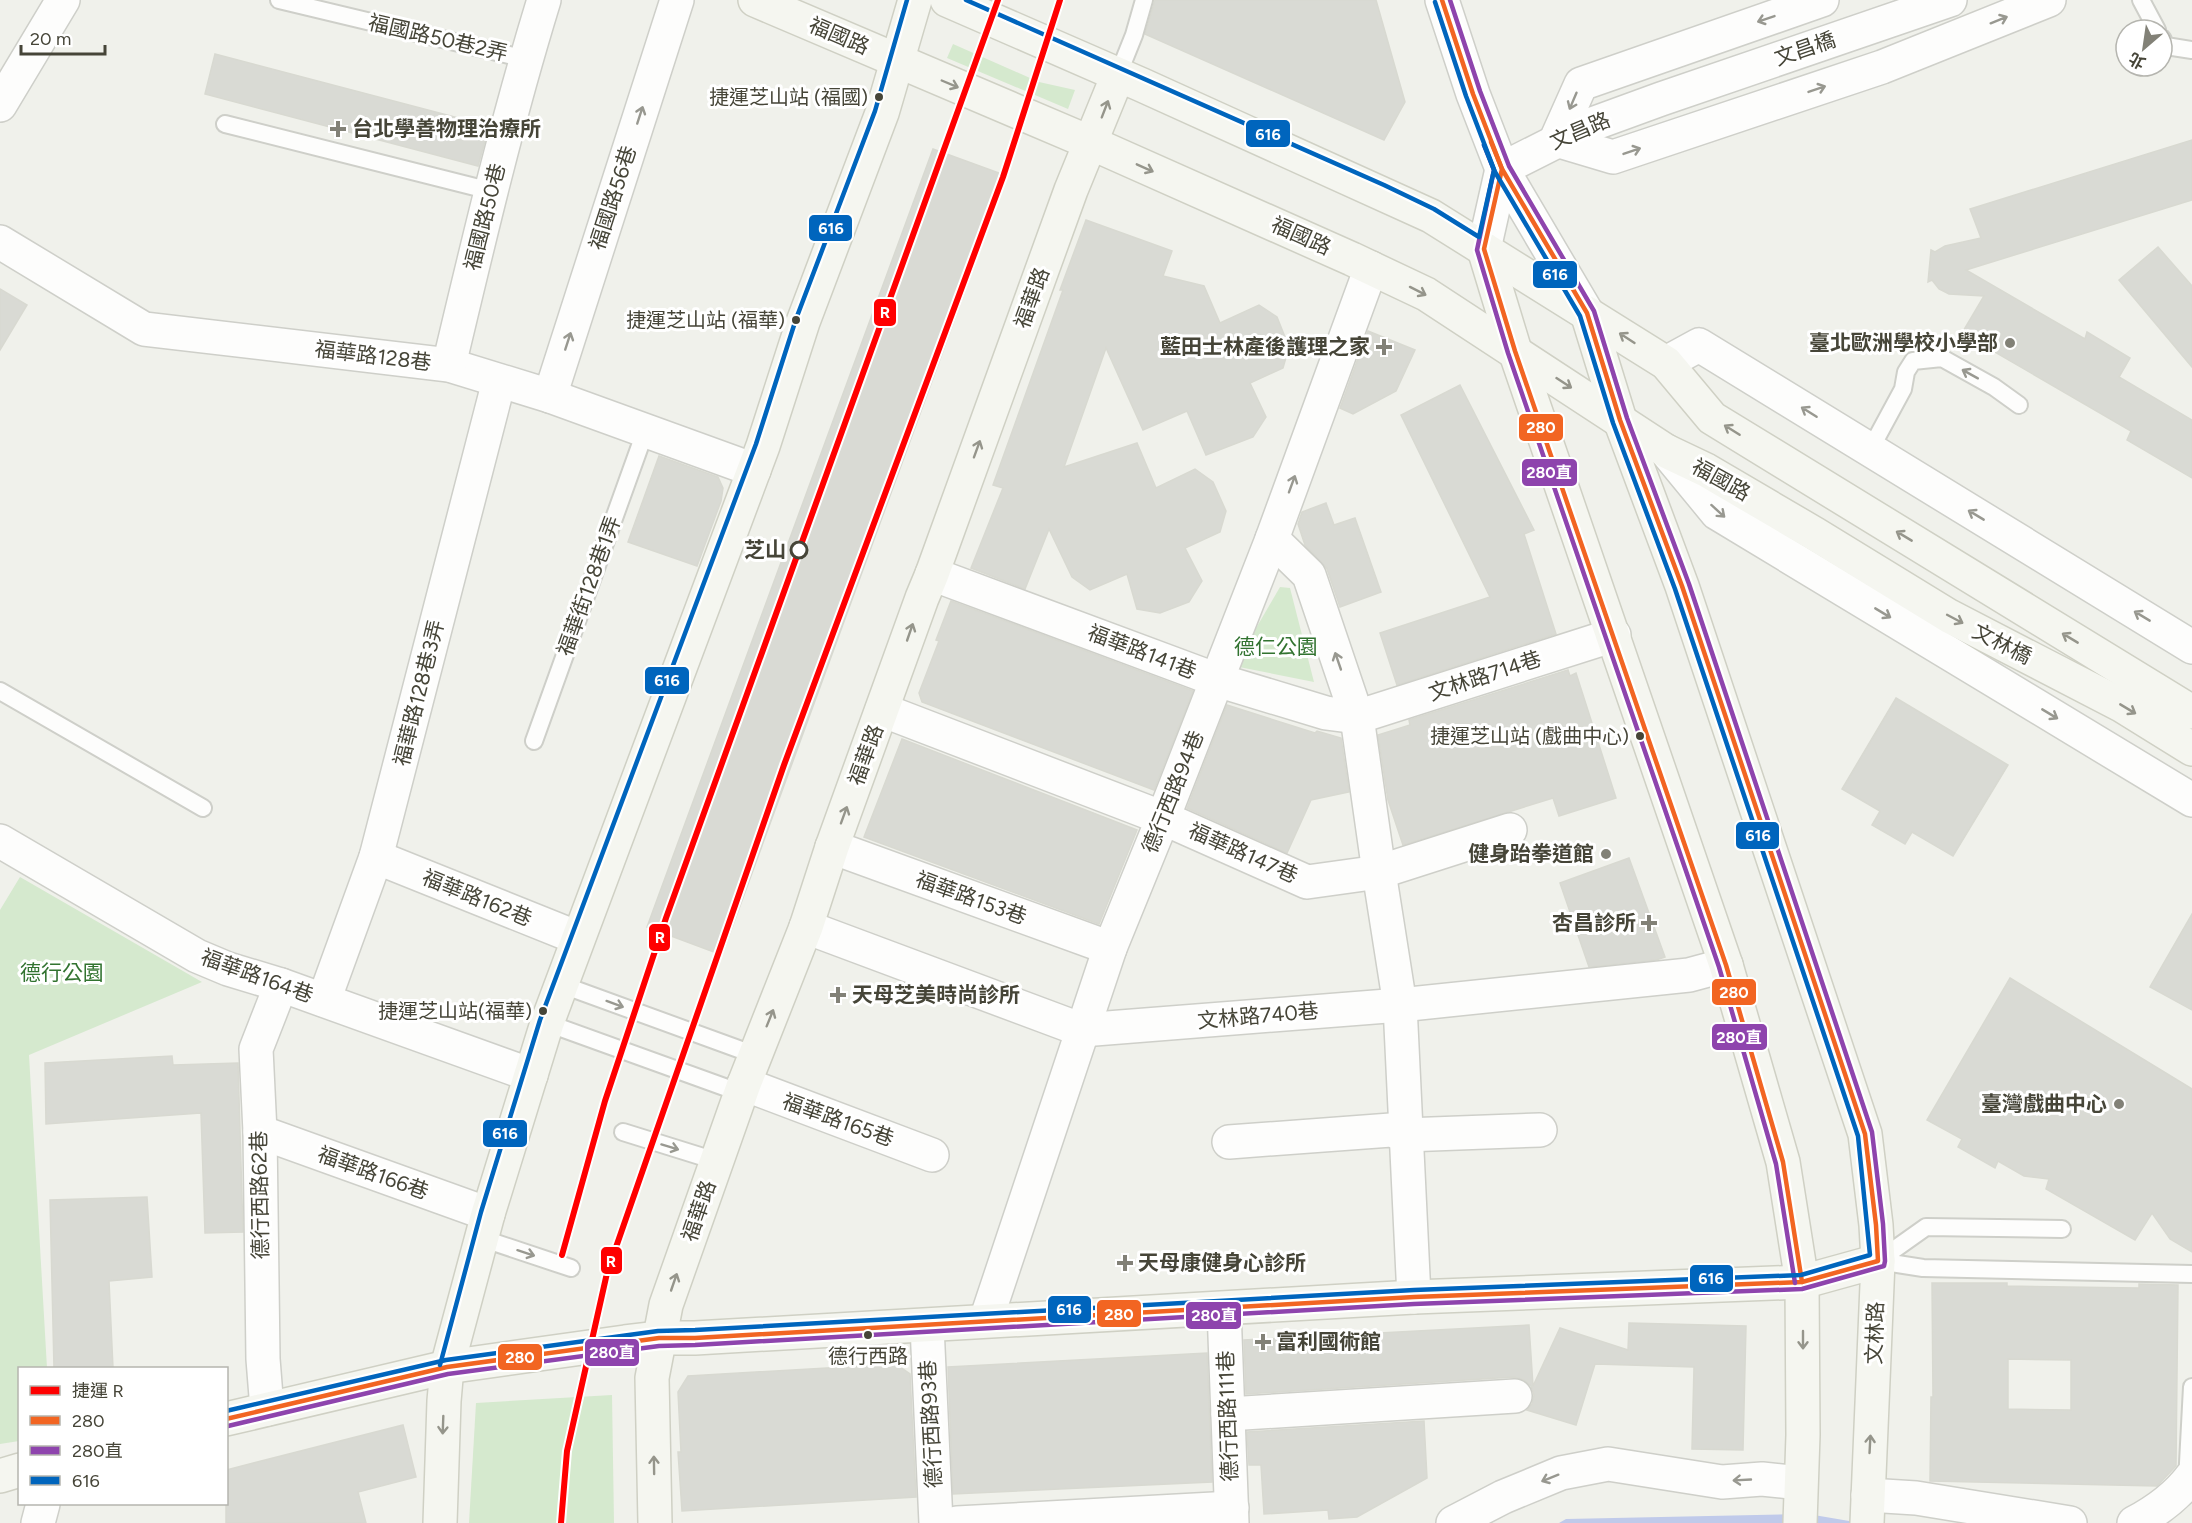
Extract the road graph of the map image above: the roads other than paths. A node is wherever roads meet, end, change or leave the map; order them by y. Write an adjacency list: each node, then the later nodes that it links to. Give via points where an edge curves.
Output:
1 (63, 0): 21 (street)
2 (279, 0): 17 (lane, 福國路50巷2弄)
3 (544, 0): 17 (street, 福國路50巷)
4 (677, 0): 35 (street, 福國路56巷, one-way to 4)
5 (755, 0): 18 (street, 福國路)
6 (915, 0): 18 (street)
7 (947, 0): 19 (street)
8 (1144, 0): 19 (lane, 福華路)
9 (1442, 0): 25 (street, 文林路)
10 (1822, 0): 23 (street, one-way to 23, via 1581,84)
11 (1950, 0): 20 (street, 文昌橋)
12 (2049, 0): 23 (street, one-way to 12, via 1613,158 1882,67)
13 (2141, 0): 14 (lane)
14 (2151, 18)
15 (2174, 47): 16 (lane)
16 (2192, 50)
17 (526, 58): 26 (street, 福國路50巷)
18 (897, 61): 24 (street, 福國路, one-way to 24); 41 (street, via 882,113 803,322)
19 (1118, 75): 24 (street, 福華路, one-way to 19); 28 (street, via 1381,192 1431,216)
20 (1661, 99): 23 (street, 文昌路)
21 (0, 105)
22 (225, 124): 26 (lane)
23 (1556, 140): 25 (street, 文昌路)
24 (1091, 144): 29 (street, 福國路, one-way to 29); 44 (street, 福華路, one-way to 24)
25 (1502, 169): 28 (street); 30 (street, 文林路)
26 (491, 191): 33 (street, 福國路50巷)
27 (0, 242): 33 (street, 福華路128巷, via 144,329)
28 (1484, 249): 30 (street); 31 (street)
29 (1371, 268): 31 (street, 福國路, one-way to 31, via 1426,294); 43 (street, 德行西路94巷, one-way to 29)
30 (1587, 313): 32 (street, one-way to 30); 37 (street, 文林路)
31 (1515, 351): 37 (street, 福國路, one-way to 37); 45 (street)
32 (1666, 363): 39 (street, one-way to 32, via 1699,345); 50 (street, 文林橋, one-way to 32, via 1712,418)
33 (449, 365): 34 (street, 福華路128巷)
34 (499, 381): 35 (street, 福華路128巷); 60 (street, 福華路128巷3弄)
35 (550, 396): 38 (street, 福華路128巷)
36 (2019, 405): 39 (lane, one-way to 39, via 1942,358 1913,361 1903,389)
37 (1620, 420): 40 (street, 福國路); 83 (street, 文林路, via 1682,586 1864,1134)
38 (645, 432): 41 (street, 福華路128巷); 52 (lane, 福華街128巷1弄)
39 (1870, 450): 46 (street, one-way to 39)
40 (1666, 451): 42 (street, 福國路); 54 (street, one-way to 54, via 1718,513)
41 (754, 470): 63 (street)
42 (1815, 534): 53 (street, 文林橋, one-way to 53, via 1949,616 2121,705)
43 (1272, 539): 47 (street, 德行西路94巷); 51 (street, one-way to 43, via 1309,575)
44 (932, 574): 47 (street, 福華路141巷); 49 (street, 福華路, one-way to 44)
45 (1614, 635): 51 (street, 文林路714巷); 65 (street)
46 (2192, 646)
47 (1217, 680): 51 (street, 福華路141巷, via 1326,713); 56 (street, 德行西路94巷)
48 (0, 691): 55 (lane)
49 (882, 710): 56 (street, 福華路147巷); 58 (street, 福華路, one-way to 49)
50 (2192, 712)
51 (1357, 717): 61 (street)
52 (534, 741)
53 (2192, 749)
54 (2192, 800)
55 (203, 808)
56 (1163, 818): 61 (street, 福華路147巷, via 1307,882); 64 (street, 德行西路94巷)
57 (1510, 830): 61 (street, 福華路147巷)
58 (832, 847): 62 (street, 福華路); 64 (street, 福華路153巷)
59 (3, 850): 67 (street, 福華路164巷, via 197,956)
60 (376, 857): 63 (street, 福華路162巷); 68 (street, 福華路128巷3弄)
61 (1378, 872): 69 (street)
62 (806, 927): 71 (street, 文林路740巷); 73 (street, 福華路, one-way to 62)
63 (578, 938): 66 (street)
64 (1110, 948): 71 (street, 德行西路94巷)
65 (1726, 965): 69 (street, 文林路740巷, via 1689,975); 86 (street, via 1783,1162)
66 (560, 984): 70 (street); 73 (lane, one-way to 73)
67 (281, 985): 68 (street, 福華路164巷); 75 (street, 德行西路62巷, via 256,1049)
68 (324, 1000): 72 (street, 福華路164巷)
69 (1400, 1005): 71 (street, 文林路740巷); 77 (street)
70 (547, 1023): 72 (street); 73 (lane)
71 (1082, 1030): 89 (street, 德行西路94巷)
72 (531, 1075): 81 (street)
73 (747, 1077): 79 (street, 福華路165巷); 80 (street, 福華路)
74 (1540, 1130): 77 (street)
75 (260, 1132): 81 (street, 福華路166巷); 95 (street, 德行西路62巷, via 262,1359)
76 (623, 1132): 80 (lane, one-way to 80)
77 (1405, 1135): 78 (street, via 1390,1130); 87 (street)
78 (1229, 1142)
79 (932, 1155)
80 (716, 1161): 91 (street, 福華路, one-way to 80, via 666,1305)
81 (484, 1226): 84 (lane, one-way to 84); 92 (street)
82 (2062, 1229): 83 (lane, via 1926,1227)
83 (1878, 1261): 85 (lane, via 1923,1268); 86 (street); 103 (street, 文林路, one-way to 83)
84 (571, 1268)
85 (2192, 1274)
86 (1802, 1282): 87 (street); 101 (street, one-way to 101)
87 (1414, 1297): 88 (street)
88 (1224, 1309): 89 (street); 96 (street, 德行西路111巷)
89 (986, 1320): 90 (street)
90 (927, 1326): 91 (street); 108 (street, 德行西路93巷)
91 (659, 1338): 92 (street); 107 (street, 福華路, one-way to 91, via 652,1378)
92 (447, 1367): 95 (street); 106 (street, one-way to 106)
93 (2192, 1387): 100 (lane)
94 (1515, 1396): 96 (street)
95 (267, 1409): 97 (street)
96 (1228, 1414): 104 (street, 德行西路111巷)
97 (228, 1419)
98 (18, 1471): 99 (street)
99 (0, 1476)
100 (2189, 1479): 112 (street, via 2155,1512)
101 (1800, 1503): 110 (street, one-way to 110, via 1762,1479 1722,1482 1608,1464 1561,1473)
102 (42, 1505): 105 (street)
103 (1868, 1509): 111 (street, via 1916,1498)
104 (1232, 1515): 109 (street)
105 (38, 1523)
106 (440, 1523)
107 (655, 1523)
108 (936, 1523)
109 (957, 1523)
110 (1453, 1523)
111 (2070, 1523)
112 (2134, 1523)

